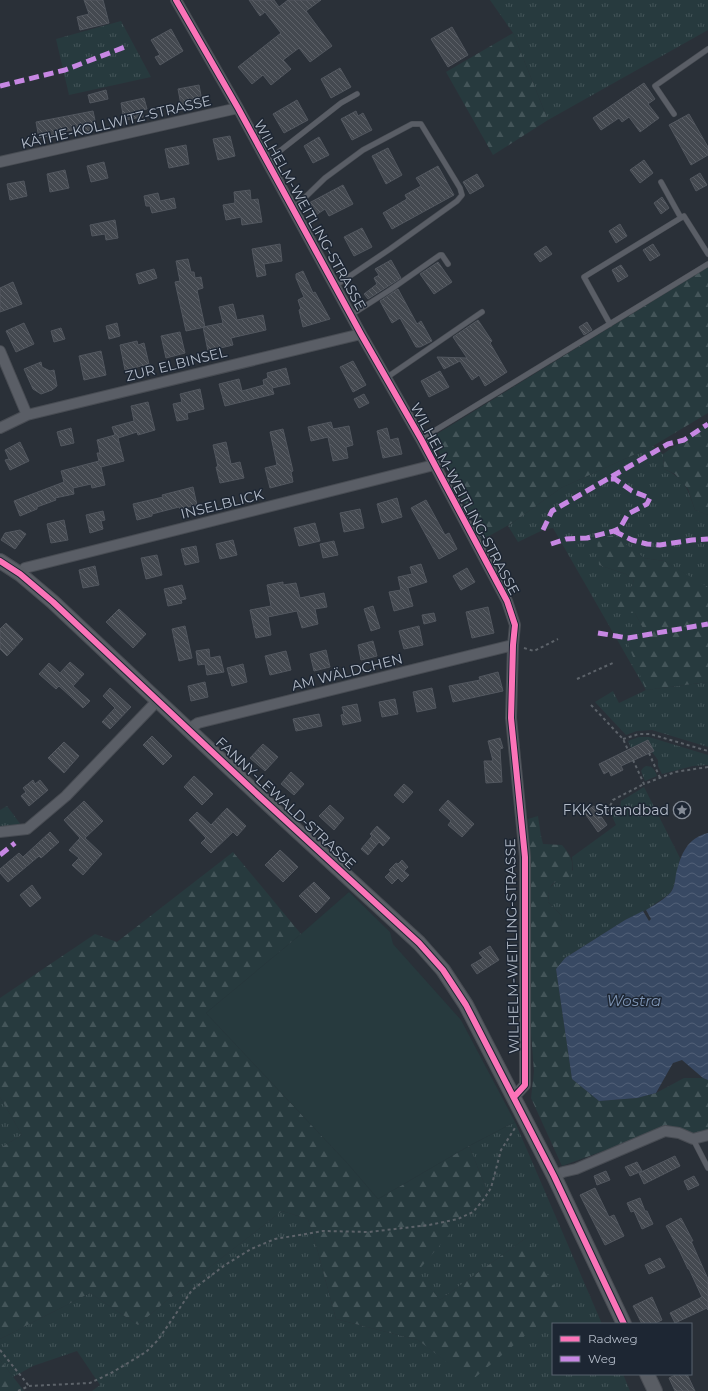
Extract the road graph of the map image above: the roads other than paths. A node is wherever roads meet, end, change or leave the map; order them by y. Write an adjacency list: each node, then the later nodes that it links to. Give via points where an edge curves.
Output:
1 (176, 0): 4 (street, WILHELM-WEITLING-STRASSE)
2 (708, 49): 5 (lane, via 655,86)
3 (358, 94): 6 (lane, via 341,103)
4 (238, 108): 6 (street, WILHELM-WEITLING-STRASSE); 7 (street, KÄTHE-KOLLWITZ-STRASSE)
5 (674, 114)
6 (266, 161): 9 (street, WILHELM-WEITLING-STRASSE)
7 (0, 162)
8 (661, 182): 10 (lane)
9 (292, 209): 14 (street, WILHELM-WEITLING-STRASSE); 14 (lane, via 325,178 363,150 412,124 421,124 460,188 462,195 457,201)
10 (681, 218): 11 (lane, via 684,216); 17 (lane, via 584,277)
11 (708, 254)
12 (448, 264): 16 (lane, via 440,255)
13 (708, 264): 17 (lane)
14 (335, 286): 16 (street, WILHELM-WEITLING-STRASSE)
15 (482, 312): 20 (lane)
16 (350, 315): 18 (street, WILHELM-WEITLING-STRASSE)
17 (610, 324): 23 (lane)
18 (361, 334): 20 (street, WILHELM-WEITLING-STRASSE); 21 (street, ZUR ELBINSEL)
19 (0, 352): 21 (street)
20 (386, 378): 23 (street, WILHELM-WEITLING-STRASSE)
21 (27, 415): 22 (street, ZUR ELBINSEL)
22 (0, 428)
23 (421, 439): 24 (street, WILHELM-WEITLING-STRASSE)
24 (434, 466): 26 (street, INSELBLICK, via 24,568); 27 (street, WILHELM-WEITLING-STRASSE, via 507,601 515,625)
25 (0, 561): 26 (street, FANNY-LEWALD-STRASSE)
26 (20, 574): 28 (street, FANNY-LEWALD-STRASSE)
27 (513, 645): 29 (street, AM WÄLDCHEN, via 198,723); 31 (street, WILHELM-WEITLING-STRASSE, via 511,718 525,857 526,1085)
28 (158, 700): 29 (street, FANNY-LEWALD-STRASSE); 30 (street, via 66,796 27,829)
29 (189, 729): 31 (street, FANNY-LEWALD-STRASSE, via 419,943 443,970 466,1005)
30 (0, 832)
31 (514, 1097): 35 (street)
32 (708, 1135): 33 (street)
33 (693, 1139): 34 (lane); 35 (street, via 679,1132 665,1131)
34 (708, 1168)
35 (554, 1176): 36 (street)
36 (624, 1323)
37 (648, 1375): 38 (street)
38 (655, 1391)

